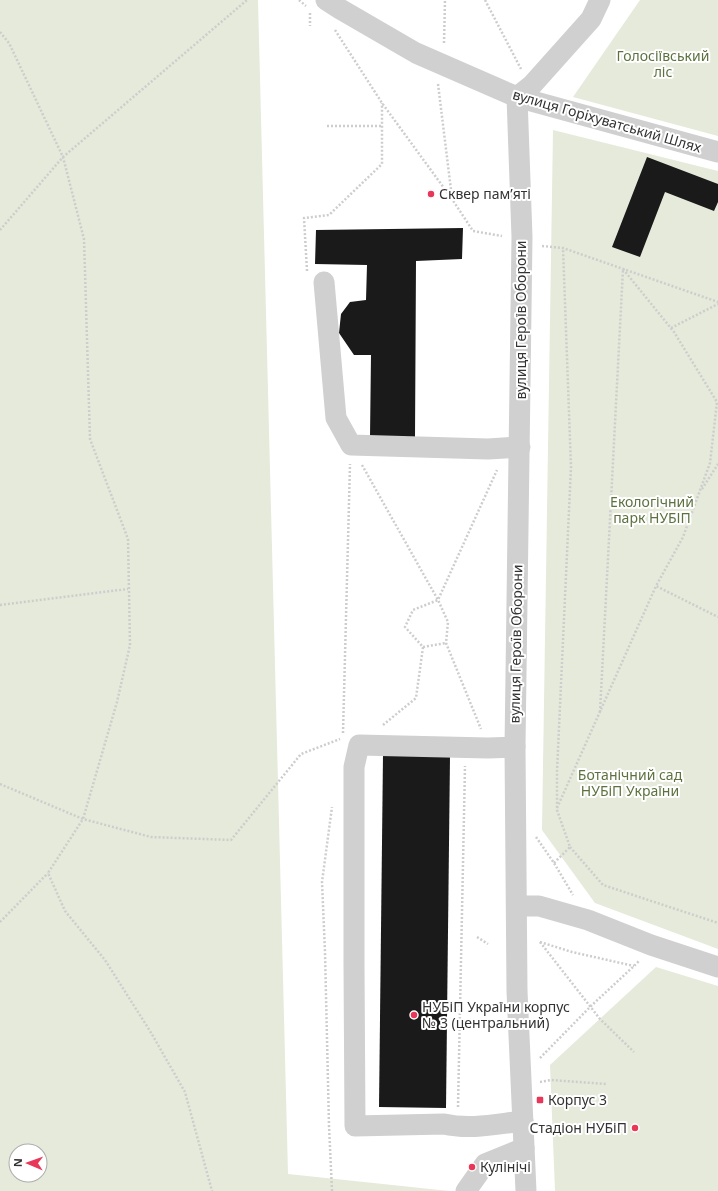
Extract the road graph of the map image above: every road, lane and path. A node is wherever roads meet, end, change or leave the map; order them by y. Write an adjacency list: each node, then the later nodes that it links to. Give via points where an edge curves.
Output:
1 (247, 0): 17 (path)
2 (445, 0): 9 (path)
3 (485, 0): 11 (path)
4 (600, 0): 12 (street, via 587,24)
5 (318, 4): 6 (path); 10 (street, вулиця Горіхуватський Шлях, via 340,9 416,53)
6 (310, 26)
7 (333, 26): 13 (path)
8 (0, 32): 17 (path, via 9,43)
9 (444, 35)
10 (443, 65): 12 (street, вулиця Горіхуватський Шлях); 18 (path, via 438,84)
11 (523, 72)
12 (517, 98): 16 (street, вулиця Горіхуватський Шлях); 20 (street, вулиця Героїв Оборони)
13 (382, 103): 15 (path); 18 (path)
14 (327, 126): 15 (path)
15 (382, 126): 23 (path, via 382,164 329,214 304,218 308,277)
16 (718, 152)
17 (62, 157): 19 (path); 33 (path, via 84,239 90,439 128,539)
18 (452, 199): 20 (path, via 473,231)
19 (0, 230)
20 (529, 241): 21 (path); 28 (street, вулиця Героїв Оборони)
21 (563, 248): 22 (path); 45 (path, via 571,467)
22 (623, 269): 24 (path); 25 (path); 39 (path)
23 (324, 282): 27 (street, via 336,418)
24 (718, 303): 25 (path)
25 (671, 328): 26 (path)
26 (717, 402): 31 (path, via 710,463)
27 (351, 445): 28 (street, via 488,449); 34 (path)
28 (520, 447): 42 (street, вулиця Героїв Оборони)
29 (718, 464): 31 (path)
30 (497, 470): 34 (path)
31 (699, 494): 32 (path, via 683,536)
32 (656, 586): 36 (path); 39 (path)
33 (129, 589): 35 (path); 46 (path, via 130,645 117,702)
34 (438, 600): 37 (path, via 448,622); 38 (path, via 412,610 405,627)
35 (0, 605)
36 (718, 617)
37 (446, 643): 38 (path); 43 (path)
38 (423, 647): 40 (path, via 416,698)
39 (600, 712): 45 (path)
40 (351, 741): 41 (street); 46 (path, via 301,754 231,840 151,837); 66 (street, via 354,767 355,1126 444,1124)
41 (465, 747): 43 (street); 66 (path)
42 (515, 747): 43 (street); 51 (street, вулиця Героїв Оборони)
43 (488, 748)
44 (0, 784): 46 (path)
45 (557, 810): 48 (path)
46 (83, 819): 50 (path)
47 (535, 835): 49 (path)
48 (570, 847): 49 (path); 54 (path, via 603,885)
49 (554, 863): 52 (path)
50 (48, 873): 53 (path); 68 (path, via 65,911 105,960 185,1092)
51 (517, 906): 52 (street, via 539,906); 65 (street, вулиця Героїв Оборони, via 517,991)
52 (588, 920): 57 (street)
53 (0, 922)
54 (718, 923)
55 (477, 937): 56 (path)
56 (488, 944)
57 (651, 945): 58 (path); 59 (street)
58 (634, 966): 60 (path); 60 (path, via 540,942)
59 (718, 967)
60 (591, 1006): 61 (path, via 600,1019); 62 (path)
61 (634, 1052)
62 (538, 1060)
63 (539, 1082): 64 (path, via 551,1080)
64 (606, 1084)
65 (523, 1120): 66 (street); 67 (street, вулиця Героїв Оборони)
66 (458, 1127)
67 (524, 1148): 69 (street, via 485,1164); 70 (street, вулиця Героїв Оборони)
68 (212, 1191)
69 (466, 1191)
70 (526, 1191)

